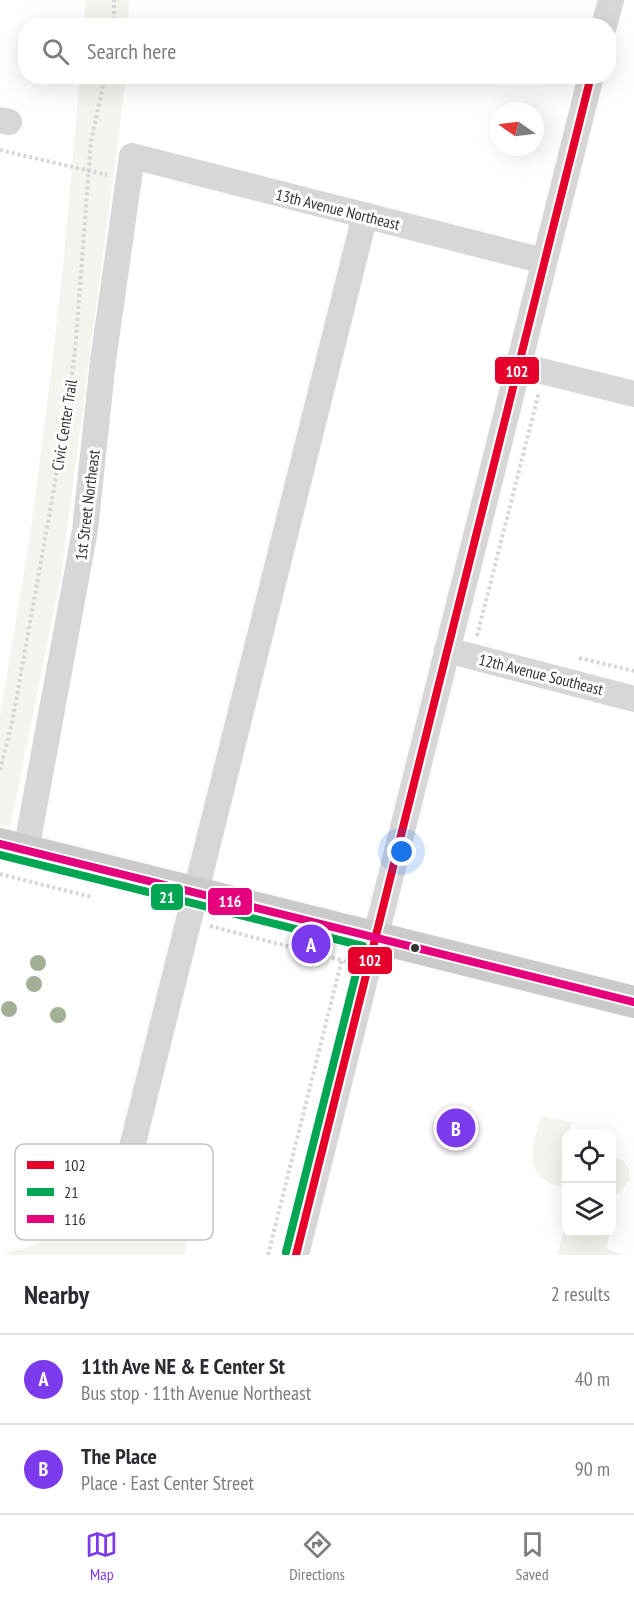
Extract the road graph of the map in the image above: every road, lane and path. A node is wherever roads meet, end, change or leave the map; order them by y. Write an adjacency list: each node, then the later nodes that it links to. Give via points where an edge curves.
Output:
1 (114, 0): 3 (path)
2 (611, 0): 4 (street)
3 (114, 18)
4 (606, 18)
5 (103, 84): 9 (path, Civic Center Trail)
6 (589, 84): 11 (street)
7 (0, 150): 9 (path)
8 (132, 156): 10 (street, 13th Avenue Northeast); 19 (street, 1st Street Northeast, via 103,361 85,530)
9 (87, 171): 18 (path, Civic Center Trail, via 75,352 12,723)
10 (365, 215): 11 (street, 13th Avenue Northeast); 20 (street)
11 (544, 261): 12 (street)
12 (517, 365): 13 (street); 16 (street)
13 (634, 394)
14 (549, 398): 15 (path, via 538,396)
15 (478, 634)
16 (447, 650): 17 (street, 12th Avenue Southeast); 21 (street)
17 (634, 699)
18 (0, 770)
19 (13, 848): 20 (main road)
20 (196, 893): 21 (main road); 24 (street)
21 (376, 938): 23 (main road); 26 (street)
22 (341, 960): 25 (path)
23 (634, 1002)
24 (133, 1144)
25 (268, 1255)
26 (296, 1255)

